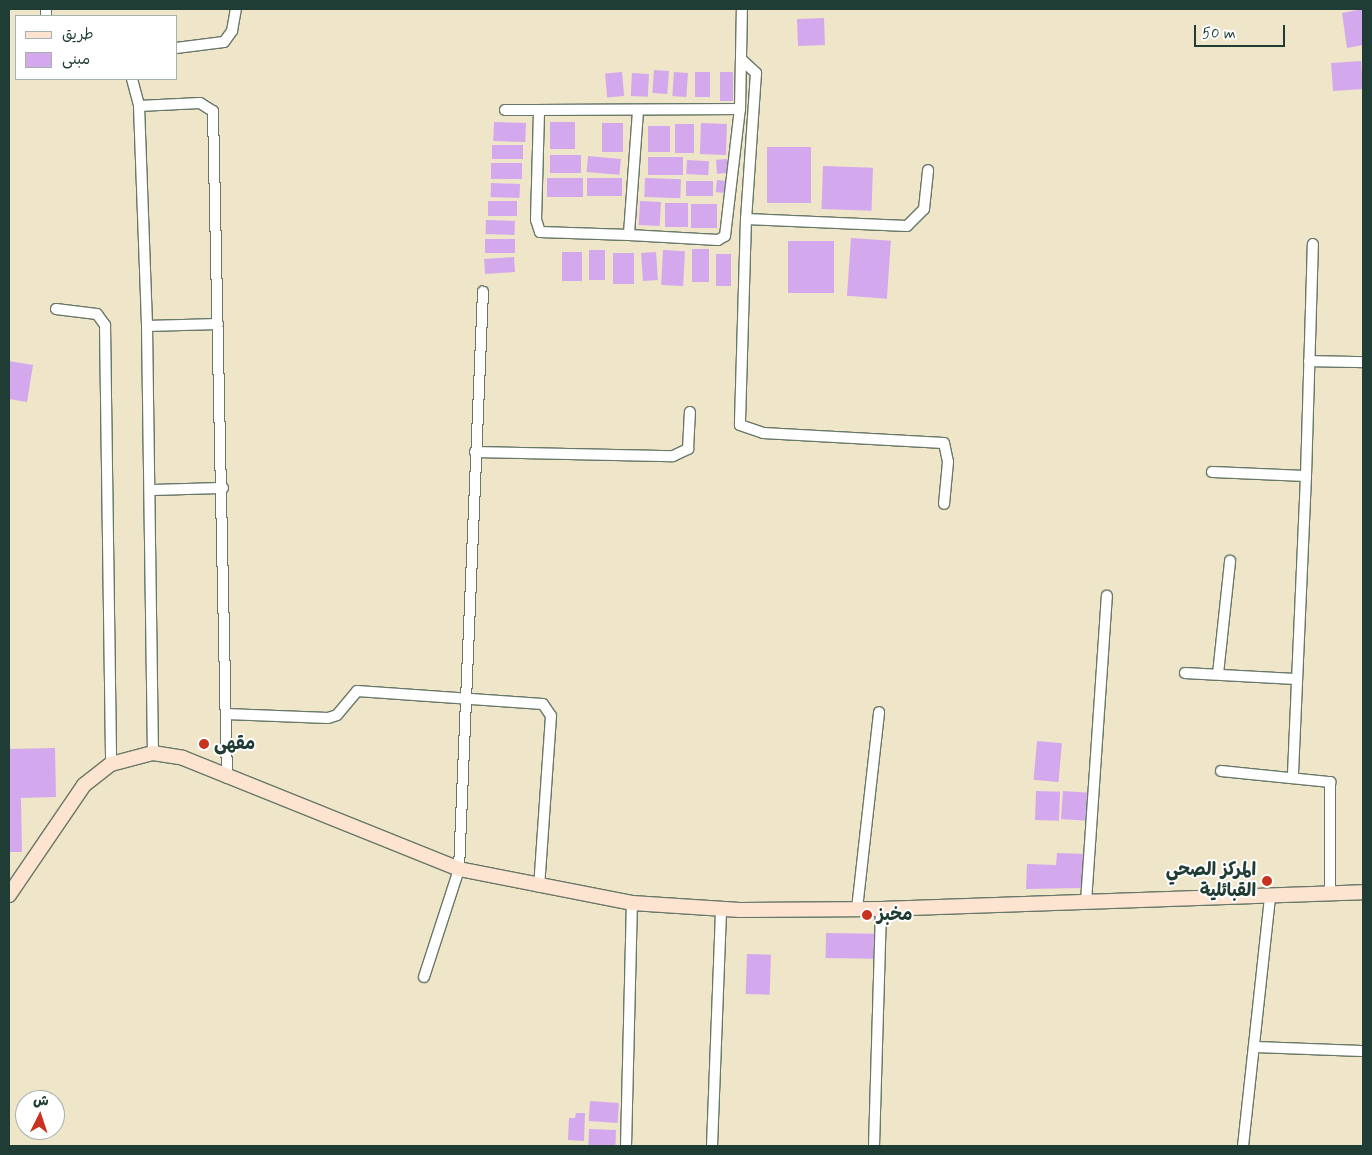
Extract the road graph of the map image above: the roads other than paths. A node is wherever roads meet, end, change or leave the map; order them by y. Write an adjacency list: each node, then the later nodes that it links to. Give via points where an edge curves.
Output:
1 (236, 9): 3 (street, via 232,31 224,42)
2 (742, 9): 4 (street)
3 (178, 48)
4 (743, 61): 9 (street); 12 (street, via 756,73)
5 (132, 80): 6 (street)
6 (139, 106): 17 (street, via 200,103 213,111); 18 (street)
7 (505, 110): 8 (street)
8 (540, 110): 10 (street); 13 (street, via 536,220 540,232)
9 (740, 110): 10 (street); 13 (street, via 725,236 718,240)
10 (638, 111): 13 (street)
11 (928, 170): 12 (street, via 924,209 908,226)
12 (746, 218): 27 (street, via 740,425 763,433 944,443 948,462)
13 (629, 235)
14 (1313, 244): 19 (street)
15 (484, 291): 22 (street)
16 (56, 309): 37 (street, via 97,314 105,325)
17 (218, 324): 18 (street); 25 (street)
18 (146, 326): 26 (street)
19 (1309, 361): 20 (street); 24 (street)
20 (1363, 362)
21 (690, 412): 22 (street, via 688,450 673,456)
22 (475, 452): 33 (street)
23 (1212, 472): 24 (street)
24 (1306, 476): 32 (street)
25 (223, 488): 26 (street); 35 (street)
26 (150, 490): 36 (street)
27 (944, 504)
28 (1230, 561): 31 (street)
29 (1107, 596): 47 (street)
30 (1184, 673): 31 (street)
31 (1218, 674): 32 (street)
32 (1295, 679): 39 (street)
33 (466, 696): 35 (street, via 357,691 337,715 328,718); 41 (street); 42 (street, via 535,702 543,704 551,716)
34 (880, 712): 50 (street)
35 (226, 714): 40 (street)
36 (153, 753): 37 (main road); 40 (main road, via 183,758)
37 (111, 764): 45 (main road, via 79,792)
38 (1221, 771): 39 (street)
39 (1294, 776): 44 (street, via 1330,782)
40 (227, 778): 41 (main road)
41 (459, 869): 42 (main road); 52 (street)
42 (539, 887): 48 (main road)
43 (1363, 892): 44 (main road)
44 (1330, 893): 46 (main road)
45 (9, 895)
46 (1270, 896): 47 (main road); 53 (street)
47 (1086, 902): 51 (main road)
48 (632, 903): 49 (main road); 55 (street)
49 (721, 909): 50 (main road); 56 (street)
50 (857, 909): 51 (main road)
51 (881, 909): 57 (street)
52 (424, 978)
53 (1254, 1047): 54 (street); 58 (street)
54 (1363, 1051)
55 (626, 1146)
56 (712, 1146)
57 (874, 1146)
58 (1243, 1146)

